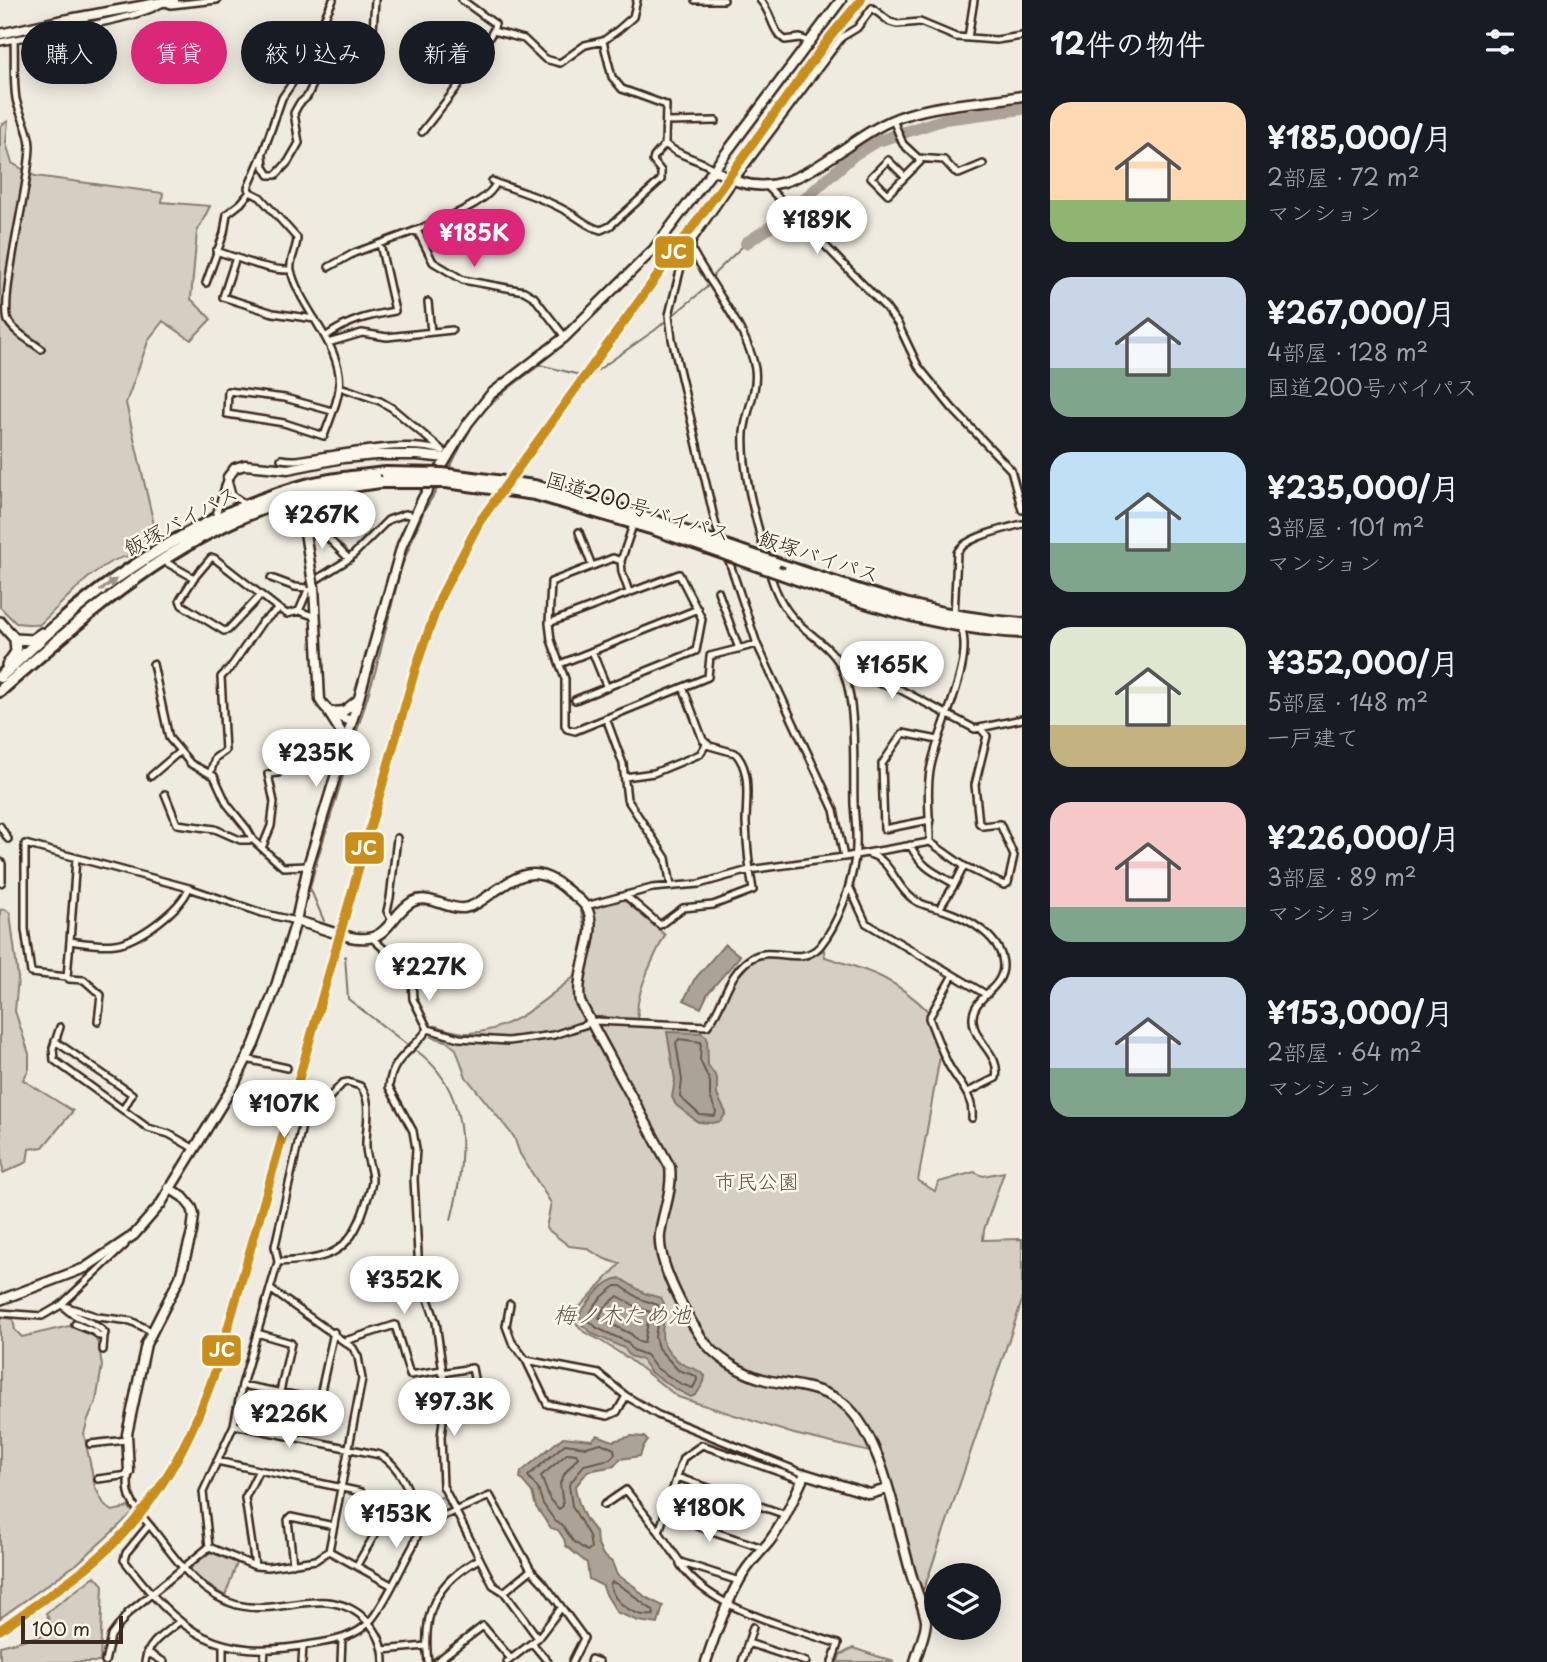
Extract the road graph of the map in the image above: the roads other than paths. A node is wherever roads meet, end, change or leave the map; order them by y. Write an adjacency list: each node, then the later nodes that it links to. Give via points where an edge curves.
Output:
1 (174, 0): 13 (street)
2 (217, 0): 13 (street)
3 (333, 0): 31 (street, via 282,98)
4 (374, 0): 31 (street, via 368,52 317,76 294,113 299,144 272,176 264,167)
5 (462, 0): 15 (street)
6 (638, 0): 21 (street, via 634,17)
7 (695, 0): 8 (street)
8 (724, 0)
9 (760, 0): 22 (street, via 777,35)
10 (841, 0): 22 (street)
11 (878, 0): 14 (street)
12 (974, 0): 19 (street)
13 (163, 2): 17 (street); 20 (street, via 144,12)
14 (872, 8): 19 (street, via 890,22 920,22); 36 (street, via 842,37)
15 (491, 21)
16 (495, 31): 21 (street, via 524,39 545,59 560,63 585,45)
17 (0, 34)
18 (1022, 36): 19 (street)
19 (968, 38)
20 (14, 39): 23 (street); 53 (street, via 16,99 30,142 4,288 5,314 18,332)
21 (603, 41): 28 (street, via 617,83 628,93 666,105)
22 (808, 41): 34 (street)
23 (0, 43)
24 (460, 84): 29 (street)
25 (1022, 96): 26 (street)
26 (893, 120): 32 (street, via 903,144); 37 (street, via 865,132 800,177)
27 (716, 121): 28 (street)
28 (666, 122): 30 (street)
29 (422, 132)
30 (665, 145): 34 (street); 39 (street, via 653,162 661,171 661,180 601,230 538,197 494,182 492,192 482,199)
31 (263, 153): 38 (street)
32 (918, 158): 33 (street, via 944,160 959,174); 35 (street, via 920,162 888,194 871,177 888,160)
33 (983, 164)
34 (715, 170): 36 (street); 51 (street, via 654,249)
35 (905, 177)
36 (733, 182): 37 (street); 40 (street)
37 (766, 186): 64 (street, via 886,308 918,366 1011,470)
38 (250, 192): 42 (street, via 227,214); 45 (street, via 297,238)
39 (417, 230): 41 (street); 51 (street, via 433,262 463,280 524,291)
40 (692, 240): 96 (street, via 669,315 672,339 716,526); 102 (street, via 692,250 742,334 754,367 744,432 746,465 771,576 788,612 830,651)
41 (380, 244): 44 (street); 52 (street, via 395,311 344,324)
42 (216, 251): 43 (street); 46 (street)
43 (236, 257): 45 (street); 48 (street, via 223,297 273,313)
44 (329, 267)
45 (291, 270): 48 (street)
46 (206, 284)
47 (428, 302): 50 (street)
48 (315, 319): 52 (street)
49 (452, 330): 50 (street)
50 (431, 332): 52 (street, via 387,337 362,333)
51 (565, 337): 56 (street, via 491,394)
52 (327, 340): 54 (street)
53 (41, 349)
54 (340, 387): 55 (street); 56 (street, via 392,408)
55 (332, 411): 55 (street, via 324,436 284,423 227,414 228,391 285,398)
56 (446, 455): 57 (street, via 422,448 380,448 296,461); 58 (street, via 376,455 288,469 245,465); 65 (street)
57 (281, 459)
58 (228, 477): 63 (street, via 232,495); 66 (street)
59 (383, 478): 60 (highway, 国道200号バイパス, bridge); 61 (highway, 国道200号バイパス); 63 (highway, 飯塚バイパス, via 307,485)
60 (534, 490): 67 (highway, 国道200号バイパス); 69 (highway, 飯塚バイパス, via 576,496)
61 (318, 492): 62 (highway, 国道200号バイパス); 70 (street, via 307,508)
62 (278, 503): 70 (street, via 294,512); 73 (highway, 国道200号バイパス, via 218,527)
63 (248, 505): 66 (highway, 飯塚バイパス)
64 (1022, 510)
65 (414, 516): 72 (street, via 388,520); 107 (street, via 394,568)
66 (214, 521): 82 (highway, 飯塚バイパス, one-way to 66, via 160,549)
67 (634, 522): 69 (highway, 国道200号バイパス); 74 (street)
68 (1022, 524): 88 (street, via 959,548)
69 (654, 525): 88 (highway, 飯塚バイパス, bridge); 93 (highway, 国道200号バイパス, bridge, via 888,610)
70 (304, 526): 72 (street, via 320,530); 78 (street)
71 (579, 532): 75 (street)
72 (349, 558): 78 (street)
73 (162, 560): 76 (street); 106 (highway, 国道200号バイパス, via 77,622)
74 (621, 561): 75 (street, via 613,558); 80 (street)
75 (592, 566): 91 (street, via 551,582)
76 (194, 578): 81 (street, via 214,558); 81 (street, via 180,603 223,631)
77 (271, 578): 78 (street, via 295,587)
78 (311, 584): 85 (street); 89 (street)
79 (718, 591): 86 (street)
80 (629, 592): 84 (street, via 679,574); 91 (street)
81 (261, 595): 83 (street)
82 (84, 603): 95 (main road, via 78,603 39,637); 103 (highway, 飯塚バイパス)
83 (279, 609): 85 (street, via 287,614); 120 (street, via 262,622 221,677 225,751 215,758)
84 (698, 609): 98 (street); 105 (street, via 702,619 696,651)
85 (299, 611): 89 (street)
86 (727, 615): 87 (street); 97 (street)
87 (716, 616)
88 (954, 617): 92 (highway, 飯塚バイパス); 93 (street)
89 (317, 618): 109 (street, via 319,693)
90 (0, 622): 95 (main road)
91 (549, 623): 100 (street)
92 (1022, 624)
93 (962, 627): 94 (highway, 国道200号バイパス); 110 (street, via 960,678)
94 (1022, 632)
95 (15, 639): 101 (main road, via 16,652)
96 (757, 644): 97 (street); 133 (street, via 834,810)
97 (739, 649): 104 (street, via 710,656 708,677)
98 (592, 651): 100 (street); 105 (street)
99 (153, 664): 118 (street, via 169,738)
100 (560, 664): 111 (street, via 567,729 575,731)
101 (0, 671)
102 (844, 672): 110 (street, via 901,690); 132 (street, via 851,712)
103 (0, 677)
104 (683, 687): 111 (street); 116 (street)
105 (607, 688): 108 (street)
106 (0, 691)
107 (359, 698): 109 (street, via 344,711); 113 (street)
108 (575, 699)
109 (327, 711): 113 (street); 117 (street, via 341,732)
110 (947, 714): 114 (street, via 970,728); 115 (street)
111 (606, 718): 122 (street)
112 (1022, 719): 114 (street)
113 (352, 721): 117 (street)
114 (981, 729): 137 (street, via 988,736 975,785 979,823 1000,824 1014,861 1006,885)
115 (938, 740): 124 (street, via 929,772); 124 (street, via 903,733 882,764 884,829)
116 (707, 744): 122 (street, via 700,754 654,773); 138 (street, via 735,753 743,766)
117 (343, 750): 136 (street)
118 (179, 752): 120 (street); 121 (street)
119 (278, 772): 131 (street, via 268,774 274,802)
120 (210, 774): 128 (street)
121 (151, 776)
122 (625, 777): 141 (street, via 627,799 666,858)
123 (165, 794): 128 (street, via 177,824)
124 (930, 820): 129 (street)
125 (0, 826): 127 (street)
126 (397, 838): 148 (street, via 387,911)
127 (8, 839)
128 (253, 840): 131 (street)
129 (930, 842): 130 (street); 137 (street)
130 (911, 845): 132 (street); 140 (street, via 918,860)
131 (262, 848): 136 (street, via 284,867)
132 (859, 854): 133 (street); 142 (street); 146 (street, via 880,859 914,901)
133 (844, 857): 138 (street)
134 (76, 859): 143 (street); 150 (street); 152 (street, via 25,844 24,929 31,973)
135 (0, 864): 139 (main road)
136 (308, 866): 147 (street)
137 (964, 866): 140 (street)
138 (749, 870): 141 (street, via 699,884); 144 (street, via 751,892 713,905 683,908 660,925)
139 (0, 881)
140 (955, 884): 146 (street)
141 (671, 886): 144 (street)
142 (849, 886): 151 (street, via 866,923); 155 (street, via 817,949 800,957 773,953 750,959 726,987 707,1026)
143 (189, 888): 147 (street); 150 (street, via 173,910 125,942)
144 (625, 895): 145 (street)
145 (586, 906): 148 (street, via 556,881 537,873 509,881 465,908 414,901); 155 (street, via 591,918 579,994)
146 (939, 909): 153 (street, via 990,936 998,948 1002,972)
147 (296, 921): 149 (street); 159 (street, via 268,1011)
148 (392, 921): 149 (street)
149 (372, 938): 157 (street, via 408,971 413,999)
150 (70, 941): 152 (street)
151 (954, 975): 153 (street); 161 (street, via 929,1018 949,1065)
152 (67, 977): 154 (street, via 84,980 101,995)
153 (987, 995): 161 (street, via 975,1007 972,1023 997,1063 996,1078)
154 (99, 1021)
155 (591, 1024): 157 (street, via 508,1041 459,1038); 197 (street, via 670,1167 661,1250 701,1338 748,1374 824,1393 844,1403 872,1441)
156 (60, 1027): 158 (street)
157 (428, 1029): 181 (street, via 395,1065 389,1087 413,1131 419,1273 436,1322)
158 (55, 1041): 162 (street, via 54,1060); 162 (street, via 132,1094)
159 (246, 1059): 160 (street); 164 (street)
160 (286, 1068)
161 (968, 1092): 163 (street)
162 (123, 1110): 164 (street, via 148,1128)
163 (972, 1118)
164 (193, 1148): 165 (street)
165 (169, 1188): 166 (street); 174 (street, via 192,1208 192,1232 180,1277)
166 (134, 1235): 169 (street, via 85,1268); 171 (street)
167 (278, 1262): 167 (street, via 319,1260 335,1252 358,1224 372,1181 365,1153 367,1098 355,1083 344,1083 302,1126 275,1246); 168 (street)
168 (270, 1289): 175 (street); 176 (street)
169 (0, 1300)
170 (510, 1304): 180 (street, via 506,1326)
171 (62, 1306): 172 (street, via 42,1315); 174 (street, via 131,1321); 177 (street, via 102,1328)
172 (0, 1313)
173 (75, 1324): 177 (street)
174 (151, 1331): 187 (street)
175 (334, 1332): 178 (street); 183 (street, via 319,1400)
176 (257, 1333): 182 (street); 183 (street, via 290,1343)
177 (104, 1336): 179 (street)
178 (345, 1341): 181 (street, via 395,1325 410,1375); 189 (street, via 358,1357 362,1379)
179 (103, 1350)
180 (526, 1360): 185 (street, via 599,1374); 185 (street, via 547,1404 608,1416 617,1412)
181 (442, 1371): 184 (street, via 472,1368); 199 (street, via 446,1395 441,1437 443,1486)
182 (242, 1385): 183 (street); 186 (street)
183 (280, 1392)
184 (477, 1394)
185 (626, 1396): 194 (street, via 658,1415)
186 (234, 1425): 189 (street); 190 (street)
187 (127, 1440): 188 (street); 192 (street)
188 (90, 1444)
189 (349, 1448): 196 (street); 204 (street, via 394,1463)
190 (217, 1461): 191 (street); 206 (street, via 204,1492)
191 (259, 1470): 196 (street); 212 (street, via 245,1498)
192 (129, 1474): 195 (street); 202 (street, via 132,1507)
193 (677, 1477): 194 (street, via 683,1458 702,1445); 200 (street); 201 (street)
194 (803, 1477): 197 (street, via 870,1494); 201 (street)
195 (98, 1479)
196 (342, 1488): 203 (street); 213 (street, via 361,1492 378,1529)
197 (887, 1489): 255 (street, via 926,1621)
198 (604, 1505): 205 (street, via 626,1490)
199 (455, 1513): 204 (street); 209 (street); 215 (street, via 490,1496)
200 (664, 1515): 205 (street); 207 (street)
201 (786, 1515): 207 (street)
202 (149, 1525): 214 (street); 219 (street, via 124,1560)
203 (334, 1526): 208 (street); 211 (street, via 291,1517)
204 (423, 1527): 217 (street)
205 (659, 1532): 210 (street)
206 (209, 1547): 212 (street); 214 (street)
207 (763, 1548): 216 (street)
208 (329, 1551): 211 (street, via 316,1560); 213 (street)
209 (479, 1559): 218 (street, via 493,1585); 231 (street, via 449,1579 438,1594)
210 (680, 1562): 216 (street); 220 (street, via 690,1578)
211 (293, 1564): 212 (street)
212 (255, 1566)
213 (357, 1566): 217 (street)
214 (183, 1568): 219 (street); 223 (street, via 202,1586 236,1605 268,1609 329,1602)
215 (531, 1570): 218 (street); 221 (street)
216 (739, 1581): 220 (street)
217 (391, 1586): 223 (street)
218 (504, 1592): 225 (street)
219 (151, 1594): 222 (street); 237 (street, via 118,1623)
220 (727, 1605): 251 (street); 254 (street, via 838,1644)
221 (561, 1608): 225 (street); 248 (street, via 584,1638)
222 (178, 1622): 229 (street); 234 (street)
223 (370, 1622): 226 (street); 233 (street)
224 (753, 1627): 228 (street)
225 (538, 1638): 227 (street)
226 (342, 1639): 230 (street); 243 (street)
227 (532, 1643): 236 (street); 247 (street)
228 (748, 1643): 235 (street); 252 (street)
229 (223, 1645): 232 (street); 240 (street)
230 (303, 1646): 232 (street); 242 (street)
231 (426, 1646): 233 (street); 245 (street)
232 (265, 1650): 241 (street)
233 (383, 1650): 244 (street)
234 (147, 1652): 238 (street); 239 (street)
235 (793, 1660): 253 (street)
236 (509, 1661): 246 (street, via 483,1626)
237 (105, 1662)
238 (145, 1662)
239 (164, 1662)
240 (223, 1662)
241 (264, 1662)
242 (302, 1662)
243 (341, 1662)
244 (383, 1662)
245 (428, 1662)
246 (436, 1662)
247 (548, 1662)
248 (572, 1662)
249 (590, 1662): 250 (street)
250 (599, 1662)
251 (706, 1662)
252 (742, 1662)
253 (806, 1662)
254 (832, 1662)
255 (915, 1662)

